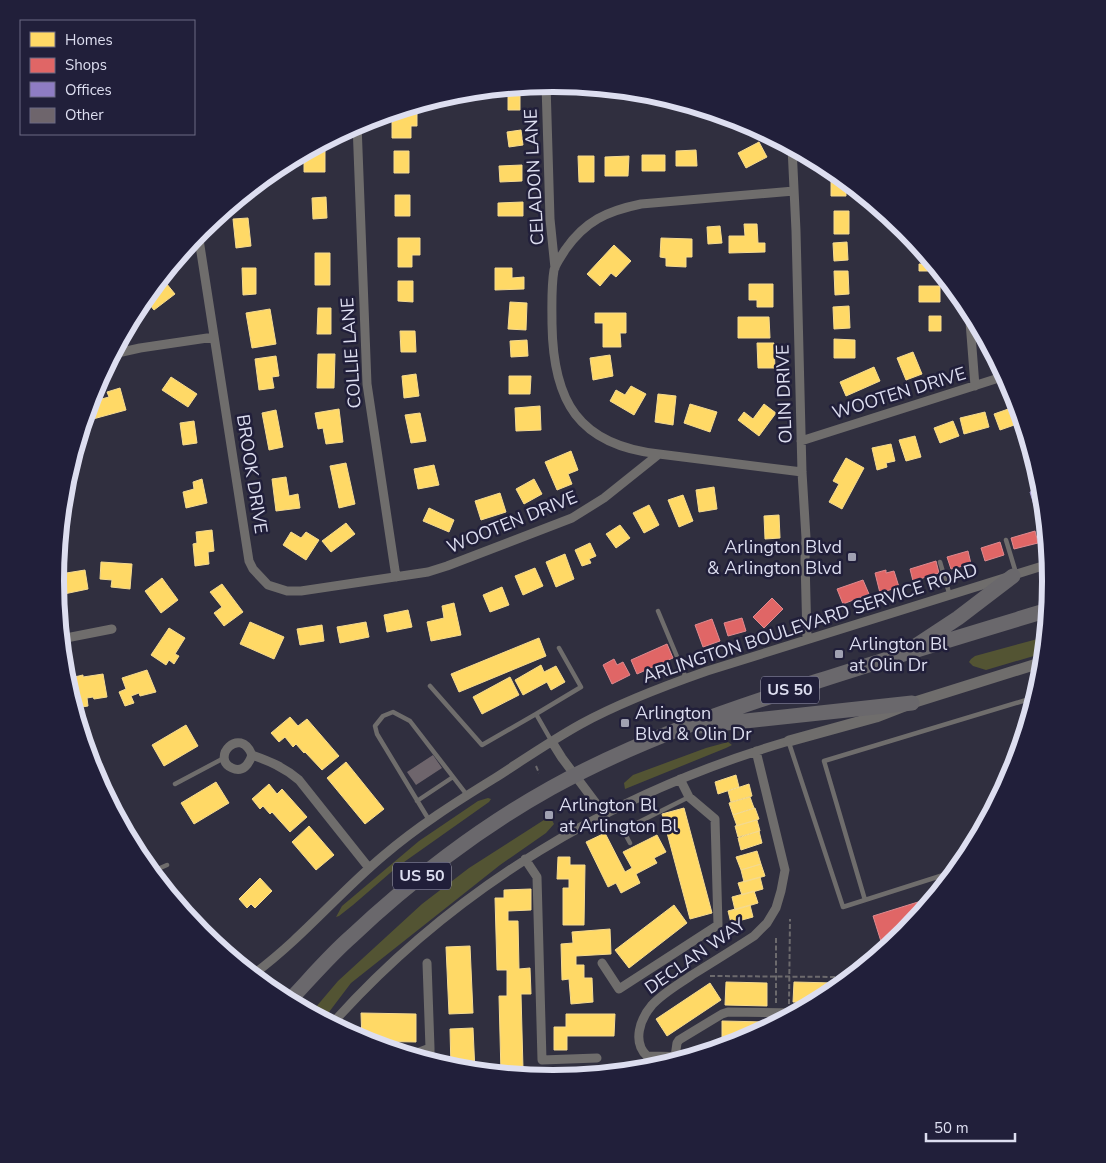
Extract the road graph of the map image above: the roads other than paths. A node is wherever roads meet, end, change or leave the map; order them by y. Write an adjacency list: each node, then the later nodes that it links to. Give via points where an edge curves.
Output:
1 (546, 92): 6 (street, CELADON LANE, via 550,220)
2 (357, 133): 19 (street, COLLIE LANE, via 367,384)
3 (792, 155): 4 (street, OLIN DRIVE)
4 (794, 191): 6 (street, via 641,204 619,209 605,214 580,232); 12 (street, OLIN DRIVE)
5 (200, 244): 8 (street, BROOK DRIVE)
6 (555, 268): 13 (street, via 552,285 554,364 566,401 579,420 602,439 632,450)
7 (970, 326): 11 (street)
8 (214, 337): 9 (street); 19 (street, BROOK DRIVE, via 249,561 253,569 268,585 286,591)
9 (121, 352)
10 (998, 378): 11 (street, WOOTEN DRIVE)
11 (975, 386): 12 (street, WOOTEN DRIVE)
12 (802, 441): 14 (street, OLIN DRIVE)
13 (659, 454): 14 (street); 19 (street, WOOTEN DRIVE, via 604,498 572,518 447,566)
14 (802, 472): 25 (street, OLIN DRIVE)
15 (1006, 540): 18 (lane)
16 (940, 562): 20 (lane)
17 (1042, 566): 18 (street, ARLINGTON BOULEVARD SERVICE ROAD)
18 (1015, 575): 20 (street, ARLINGTON BOULEVARD SERVICE ROAD); 27 (highway)
19 (396, 577)
20 (950, 596): 25 (street, ARLINGTON BOULEVARD SERVICE ROAD)
21 (658, 610): 29 (lane)
22 (1041, 612): 27 (highway, US 50)
23 (112, 630): 24 (street)
24 (67, 638)
25 (807, 639): 29 (street, ARLINGTON BOULEVARD SERVICE ROAD)
26 (559, 648): 33 (lane, via 581,687)
27 (903, 654): 34 (highway, US 50)
28 (1035, 664): 32 (street)
29 (686, 678): 36 (street, ARLINGTON BOULEVARD SERVICE ROAD, via 617,706)
30 (430, 686): 33 (lane, via 482,745)
31 (1028, 699): 55 (lane, via 824,761)
32 (912, 703): 34 (highway); 35 (street, via 876,717)
33 (536, 714): 36 (lane)
34 (678, 728): 40 (highway, US 50)
35 (789, 741): 37 (street); 55 (lane, via 843,906)
36 (552, 742): 40 (street); 44 (street, ARLINGTON BOULEVARD SERVICE ROAD)
37 (756, 751): 42 (street); 66 (street, DECLAN WAY, via 785,870 781,891 776,908 754,936 660,997 645,1015 639,1031 641,1050 647,1056)
38 (252, 755): 39 (street, via 249,763 237,769 231,768); 39 (street, via 247,746 236,742 226,749); 52 (street, via 276,764 299,780)
39 (224, 758): 43 (lane)
40 (575, 775): 47 (street); 59 (highway, US 50, via 470,839 406,888 350,937)
41 (453, 777): 44 (lane); 46 (lane); 46 (lane, via 410,722 393,712 382,716 374,726 377,734)
42 (680, 779): 45 (street); 47 (street)
43 (174, 784)
44 (467, 795): 48 (street, ARLINGTON BOULEVARD SERVICE ROAD)
45 (689, 797): 49 (lane, via 623,830); 57 (street, via 715,819 718,925 619,989)
46 (417, 801): 48 (lane)
47 (604, 814): 50 (street)
48 (429, 820): 52 (street, ARLINGTON BOULEVARD SERVICE ROAD)
49 (630, 843)
50 (525, 859): 61 (street, via 419,938 363,989); 67 (street, via 538,877 542,1060)
51 (167, 865): 53 (lane)
52 (369, 868): 58 (street, ARLINGTON BOULEVARD SERVICE ROAD, via 279,955)
53 (158, 869)
54 (944, 875): 55 (lane)
55 (865, 900)
56 (427, 963): 62 (street)
57 (602, 963)
58 (257, 971)
59 (294, 996)
60 (781, 1014): 65 (street, via 722,1014 679,1040)
61 (336, 1019)
62 (430, 1048): 63 (street); 64 (street)
63 (419, 1052)
64 (430, 1055)
65 (675, 1055)
66 (668, 1057)
67 (597, 1058)

